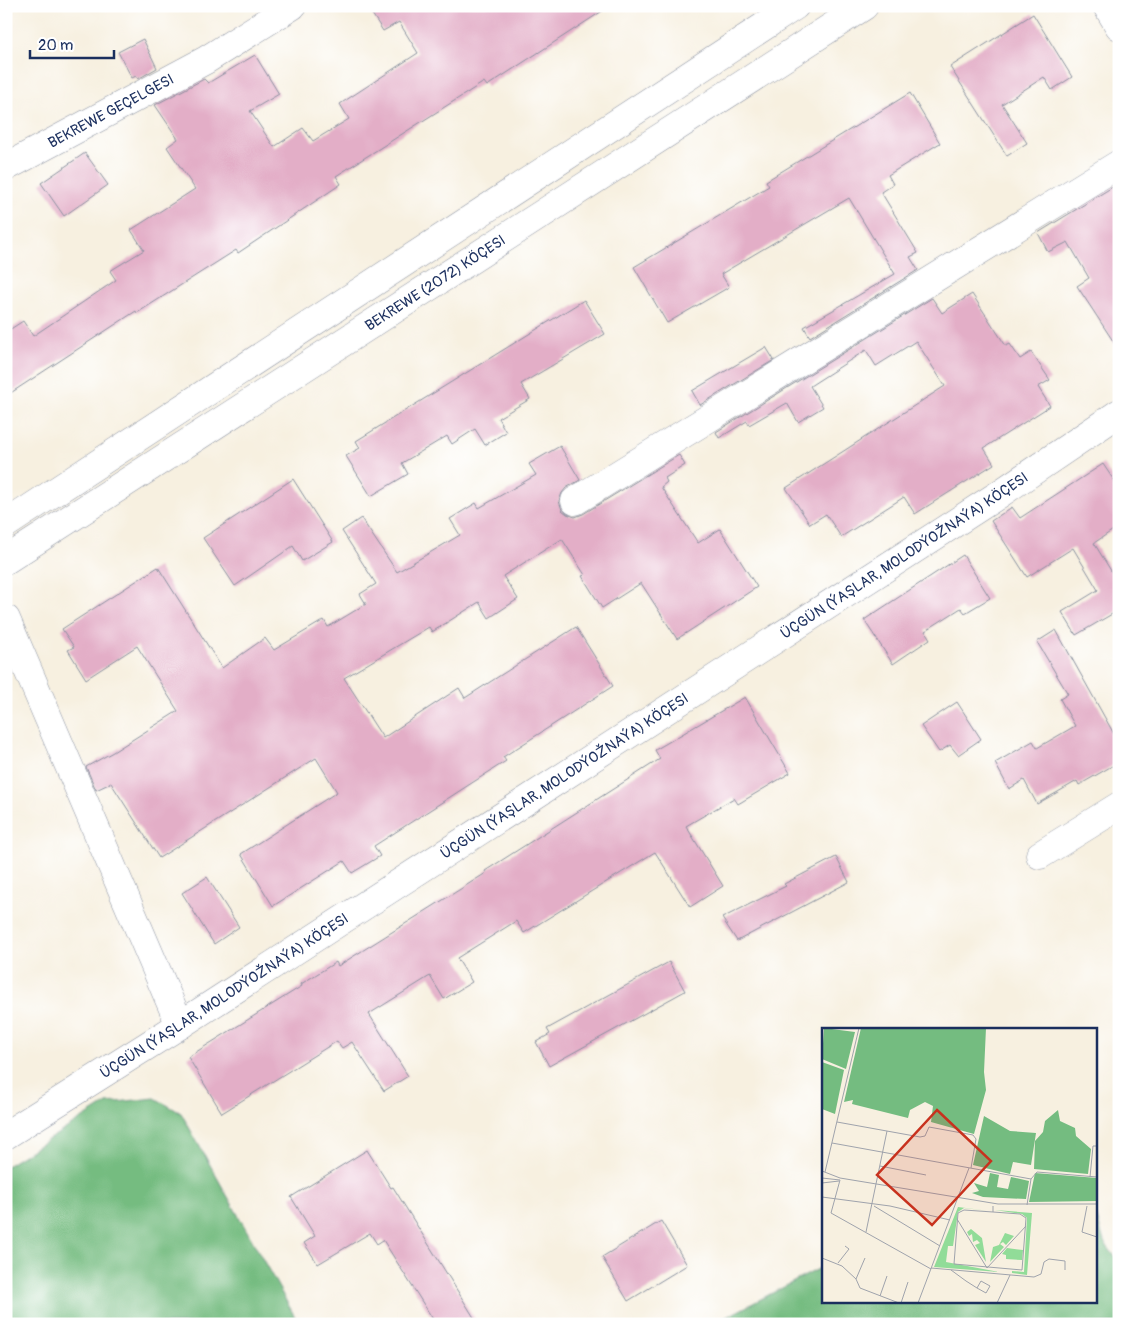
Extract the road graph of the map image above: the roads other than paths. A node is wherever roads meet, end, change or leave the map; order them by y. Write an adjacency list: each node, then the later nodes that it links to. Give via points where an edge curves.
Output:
1 (292, 6): 7 (street, BEKREWE GEÇELGESI, via 206,60)
2 (795, 6): 10 (street)
3 (864, 6): 11 (street, BEKREWE (2072) KÖÇESI)
4 (1107, 6): 5 (street)
5 (1119, 26)
6 (1119, 164): 9 (street)
7 (6, 167)
8 (1119, 413): 15 (street, ÜÇGÜN (ÝAŞLAR, MOLODÝOŽNAÝA) KÖÇESI, via 995,497)
9 (575, 501)
10 (6, 524)
11 (6, 560)
12 (6, 619): 15 (street)
13 (1119, 806): 14 (street)
14 (1040, 855)
15 (180, 1025): 16 (street, ÜÇGÜN (ÝAŞLAR, MOLODÝOŽNAÝA) KÖÇESI)
16 (6, 1136)

